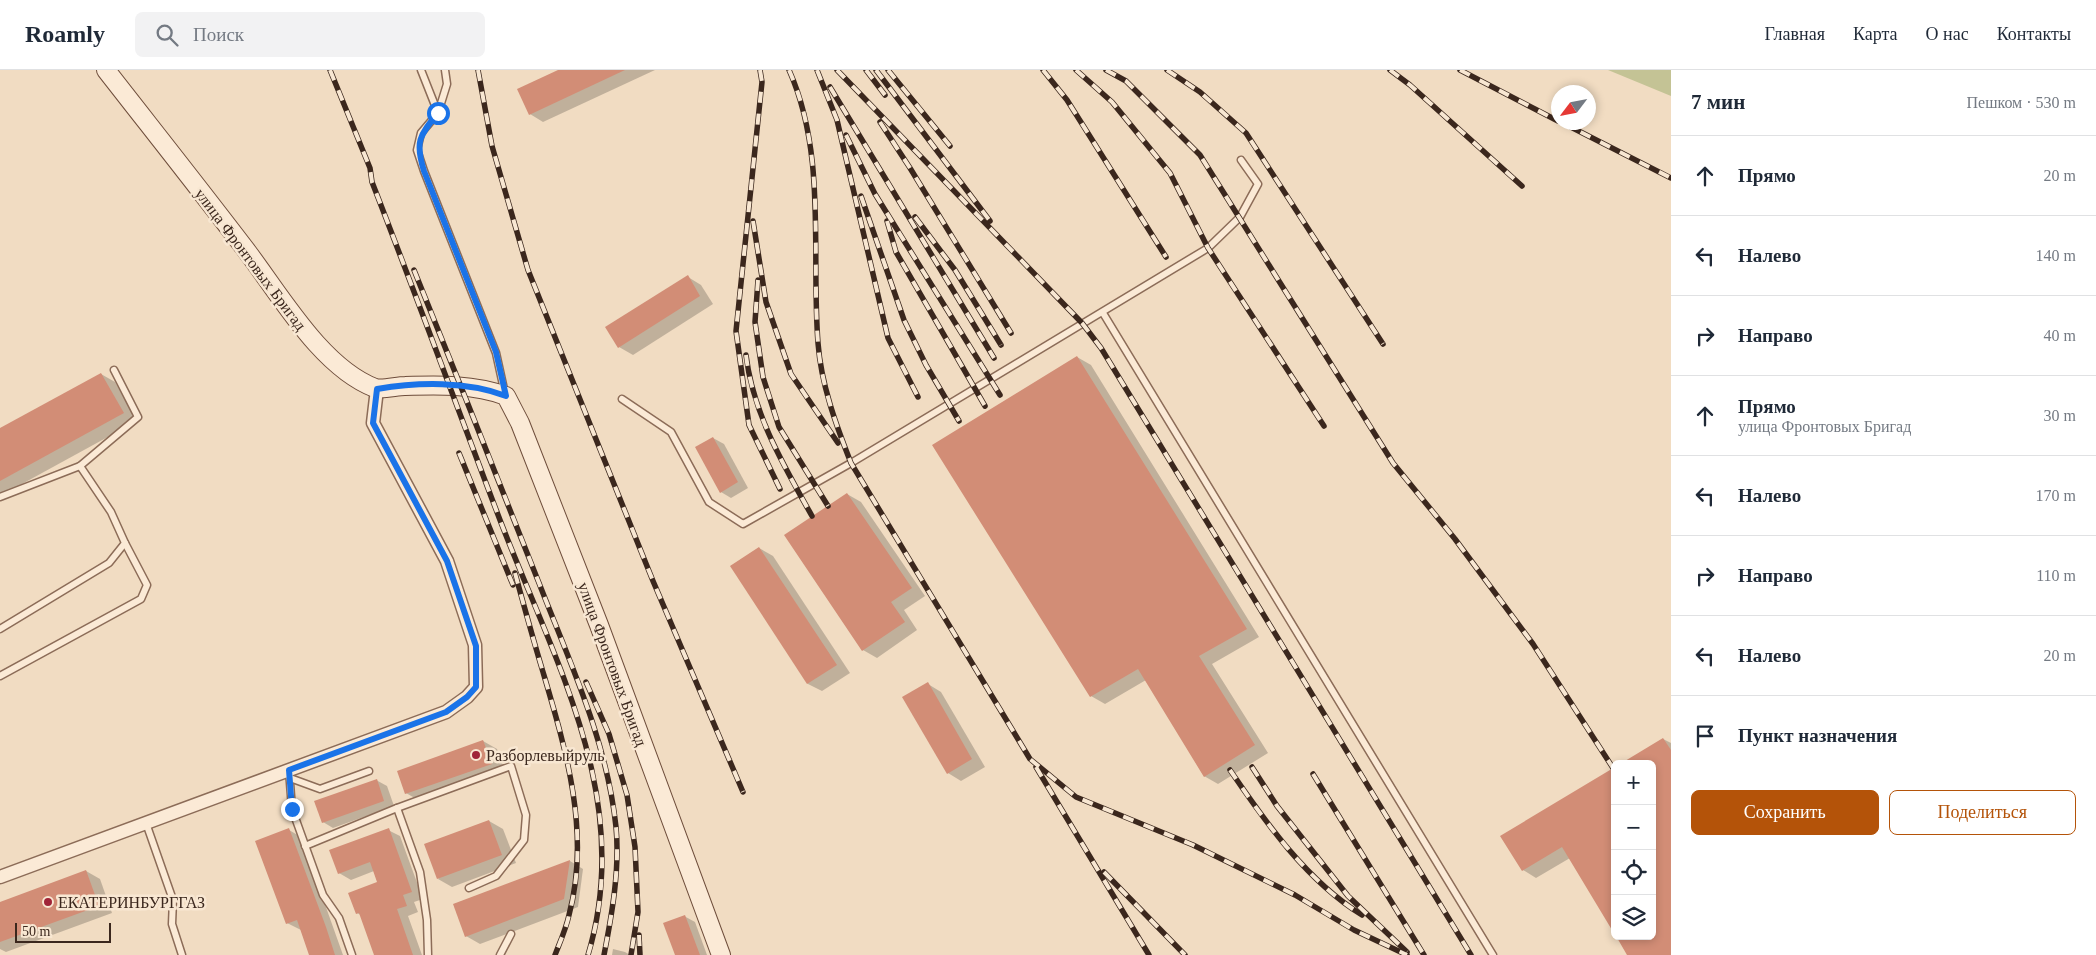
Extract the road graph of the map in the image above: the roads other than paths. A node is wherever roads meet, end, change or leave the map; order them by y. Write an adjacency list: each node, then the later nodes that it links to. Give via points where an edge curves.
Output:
1 (106, 70): 8 (main road, улица Фронтовых Бригад, via 245,248 303,329 335,364)
2 (421, 70): 4 (lane)
3 (446, 70): 4 (lane, via 447,84)
4 (438, 113): 9 (lane, via 421,133 417,150 496,352)
5 (1241, 160): 6 (lane, via 1258,184 1240,216 1208,248)
6 (1103, 313): 10 (lane, via 743,524 710,502 672,432); 29 (lane)
7 (114, 370): 11 (lane, via 138,417)
8 (377, 389): 9 (main road, via 431,385 485,388); 17 (street, via 373,423 447,561 476,646 476,687 446,712)
9 (506, 396): 28 (main road, улица Фронтовых Бригад, via 520,423 599,625)
10 (622, 399)
11 (80, 466): 12 (lane); 13 (lane, via 111,512)
12 (0, 497)
13 (125, 543): 14 (lane, via 110,562); 15 (lane, via 147,585 141,599)
14 (0, 629)
15 (0, 676)
16 (369, 771): 17 (lane, via 320,789)
17 (290, 774): 19 (street); 20 (lane, via 292,809)
18 (397, 808): 20 (lane); 22 (lane, via 511,766 526,815 524,840 496,876); 26 (lane, via 420,872)
19 (146, 823): 21 (street); 24 (lane, via 173,900 172,924)
20 (305, 846): 25 (lane, via 323,895 339,918)
21 (0, 877)
22 (469, 888)
23 (511, 934): 27 (lane)
24 (182, 955)
25 (352, 955)
26 (428, 955)
27 (500, 955)
28 (721, 955)
29 (1493, 955)

